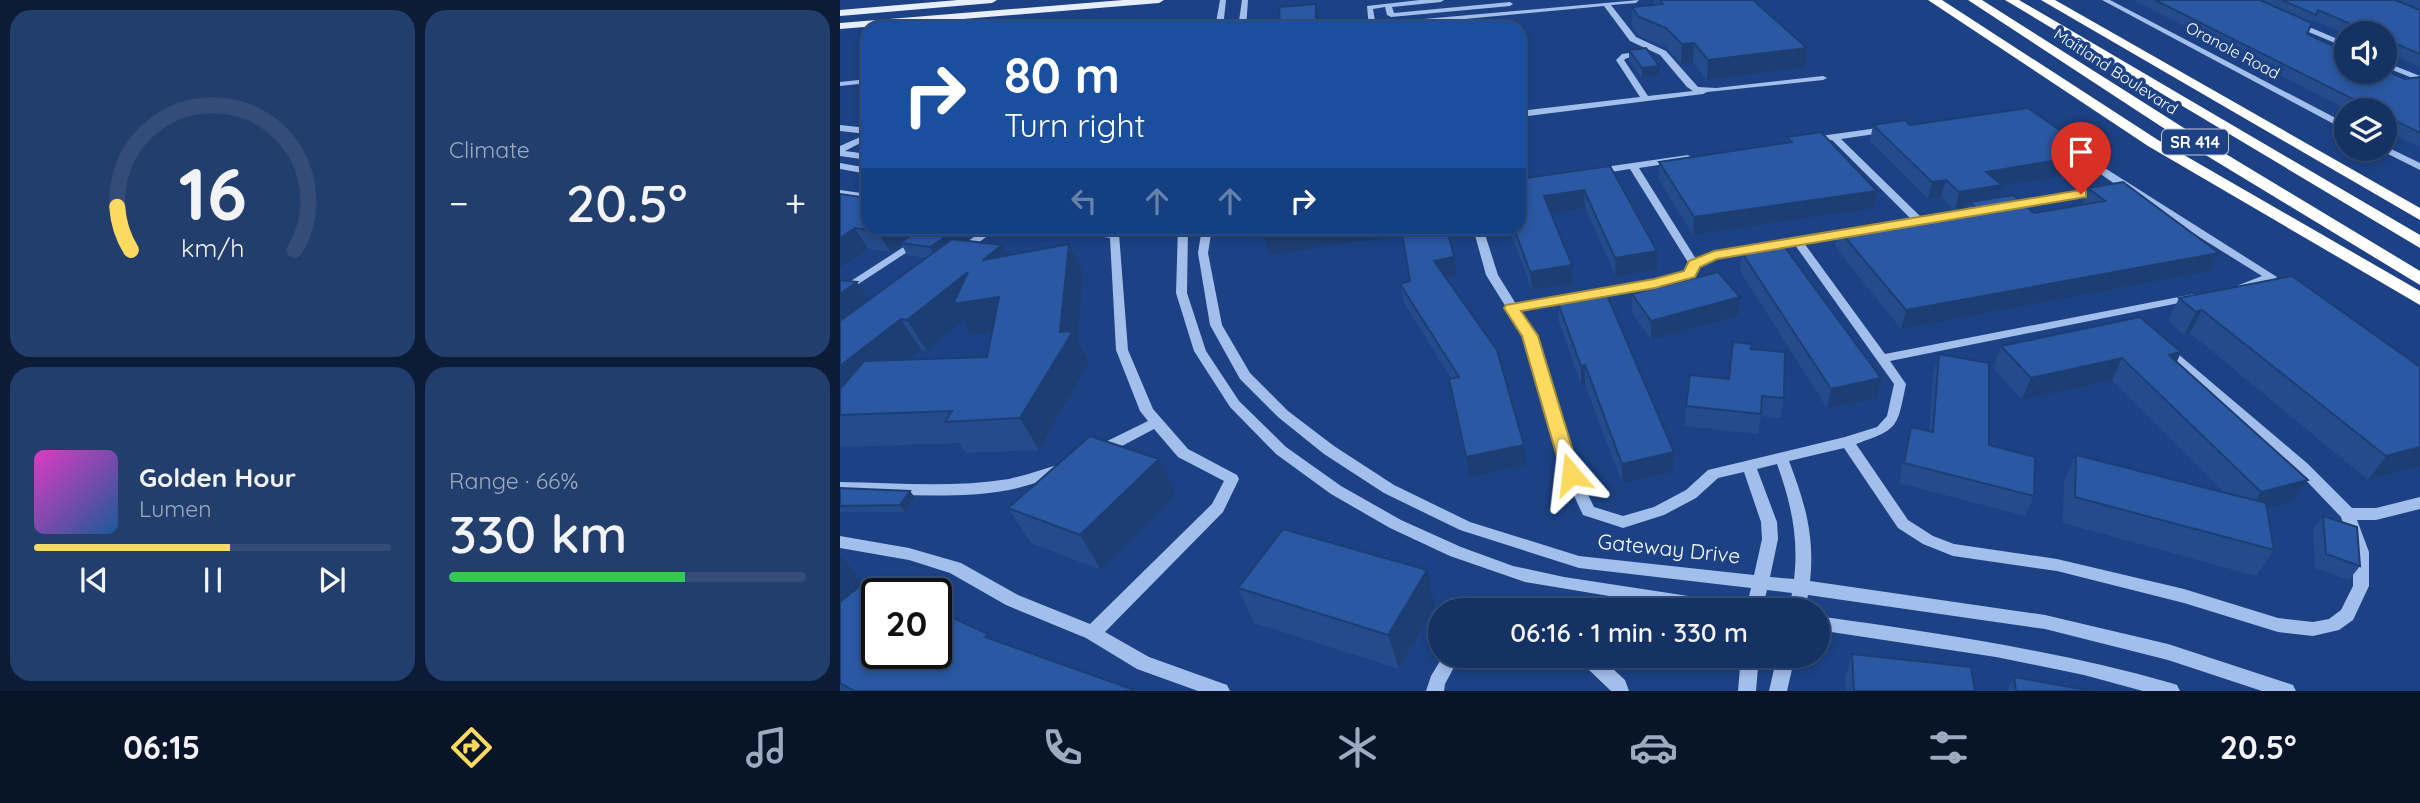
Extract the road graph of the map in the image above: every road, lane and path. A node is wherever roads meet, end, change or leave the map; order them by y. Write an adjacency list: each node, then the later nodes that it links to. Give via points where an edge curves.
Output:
1 (992, 0): 15 (main road)
2 (1159, 0): 18 (main road)
3 (1223, 0): 19 (street)
4 (1245, 0): 20 (street)
5 (1441, 0): 14 (street)
6 (1934, 0): 73 (highway, via 2153,143)
7 (1973, 0): 69 (highway, Maitland Boulevard / SR 414)
8 (2011, 0): 66 (highway, Maitland Boulevard / SR 414)
9 (2047, 0): 57 (highway)
10 (2105, 0): 37 (street, Oranole Road)
11 (1636, 1): 13 (street)
12 (1509, 2): 14 (street, via 1391,15); 16 (street)
13 (1606, 4): 16 (street); 28 (street, via 1633,39)
14 (1388, 5): 21 (street, via 1369,7)
15 (840, 13)
16 (1515, 13): 17 (street)
17 (1464, 18): 22 (street); 23 (street)
18 (901, 21)
19 (1220, 21)
20 (1243, 21)
21 (1372, 21)
22 (1438, 21)
23 (1465, 21)
24 (2290, 21): 27 (street)
25 (861, 24): 26 (main road)
26 (840, 26)
27 (2334, 40)
28 (1661, 51): 34 (street, via 1690,85); 35 (street, via 1620,60)
29 (2397, 69): 31 (street)
30 (1823, 78): 34 (street)
31 (2420, 79)
32 (861, 82): 33 (street)
33 (840, 84)
34 (1716, 90): 35 (street)
35 (1646, 99): 36 (street)
36 (1526, 113)
37 (2334, 121)
38 (840, 128): 40 (street)
39 (1901, 128): 41 (street)
40 (861, 132)
41 (1834, 137): 43 (street); 58 (street)
42 (861, 138): 45 (street)
43 (1808, 141)
44 (2072, 150): 54 (street)
45 (840, 151): 47 (street)
46 (2397, 155): 51 (street)
47 (861, 156)
48 (1700, 156): 50 (street)
49 (840, 166): 52 (street)
50 (1633, 166): 53 (street); 68 (street)
51 (2420, 167)
52 (861, 170)
53 (1582, 173)
54 (2125, 187): 58 (street); 70 (street, via 2276,280)
55 (840, 193): 56 (street)
56 (861, 196)
57 (2420, 215)
58 (1919, 221): 65 (street)
59 (928, 235): 71 (street)
60 (983, 235): 67 (street)
61 (1109, 235): 77 (street, via 1115,236 1122,350)
62 (1182, 235): 87 (street, via 1178,280 1190,332 1217,381 1240,410 1295,464 1418,536 1514,572)
63 (1208, 235): 85 (street, Gateway Drive, via 1203,253 1216,325 1245,376 1283,414 1389,489 1465,526 1579,562)
64 (1480, 235): 74 (street, via 1492,275)
65 (1798, 242): 68 (street, via 1714,256); 76 (street)
66 (2420, 243)
67 (949, 259)
68 (1694, 264): 74 (street, via 1690,274 1655,283)
69 (2420, 279)
70 (2225, 290)
71 (840, 293)
72 (2212, 293): 76 (street, via 2128,316)
73 (2420, 299)
74 (1511, 308): 80 (street, via 1530,336 1571,474 1588,511 1623,522 1659,511 1713,474)
75 (2153, 338): 83 (street, via 2303,468)
76 (1882, 359): 78 (street, via 1900,383 1893,417 1882,430)
77 (1156, 422): 81 (street, via 1051,473 1007,485); 91 (street, via 1183,453 1232,479 1217,508)
78 (1847, 442): 79 (street); 83 (street, via 1903,524 1928,540 1953,550 2057,565 2278,625 2313,629 2333,625 2354,604 2361,586 2361,552)
79 (1781, 457): 80 (street); 86 (street, via 1804,526 1806,560)
80 (1749, 465): 85 (street, via 1769,522)
81 (840, 487)
82 (2420, 503): 83 (street, via 2376,514)
83 (2348, 514)
84 (840, 542): 91 (street, via 909,554 955,568 1012,600)
85 (1761, 582): 86 (street, Gateway Drive); 88 (street)
86 (1801, 587): 89 (street); 102 (street, Gateway Drive, via 2045,622 2168,652)
87 (1659, 598)
88 (1757, 598)
89 (1799, 598)
90 (1830, 625): 101 (street, via 2118,674)
91 (1092, 633): 96 (street, via 1143,663)
92 (1445, 668): 97 (street)
93 (1599, 668): 98 (street)
94 (1749, 668): 99 (street)
95 (1783, 668): 100 (street)
96 (1221, 691)
97 (1435, 691)
98 (1620, 691)
99 (1747, 691)
100 (1778, 691)
101 (2171, 691)
102 (2287, 691)

